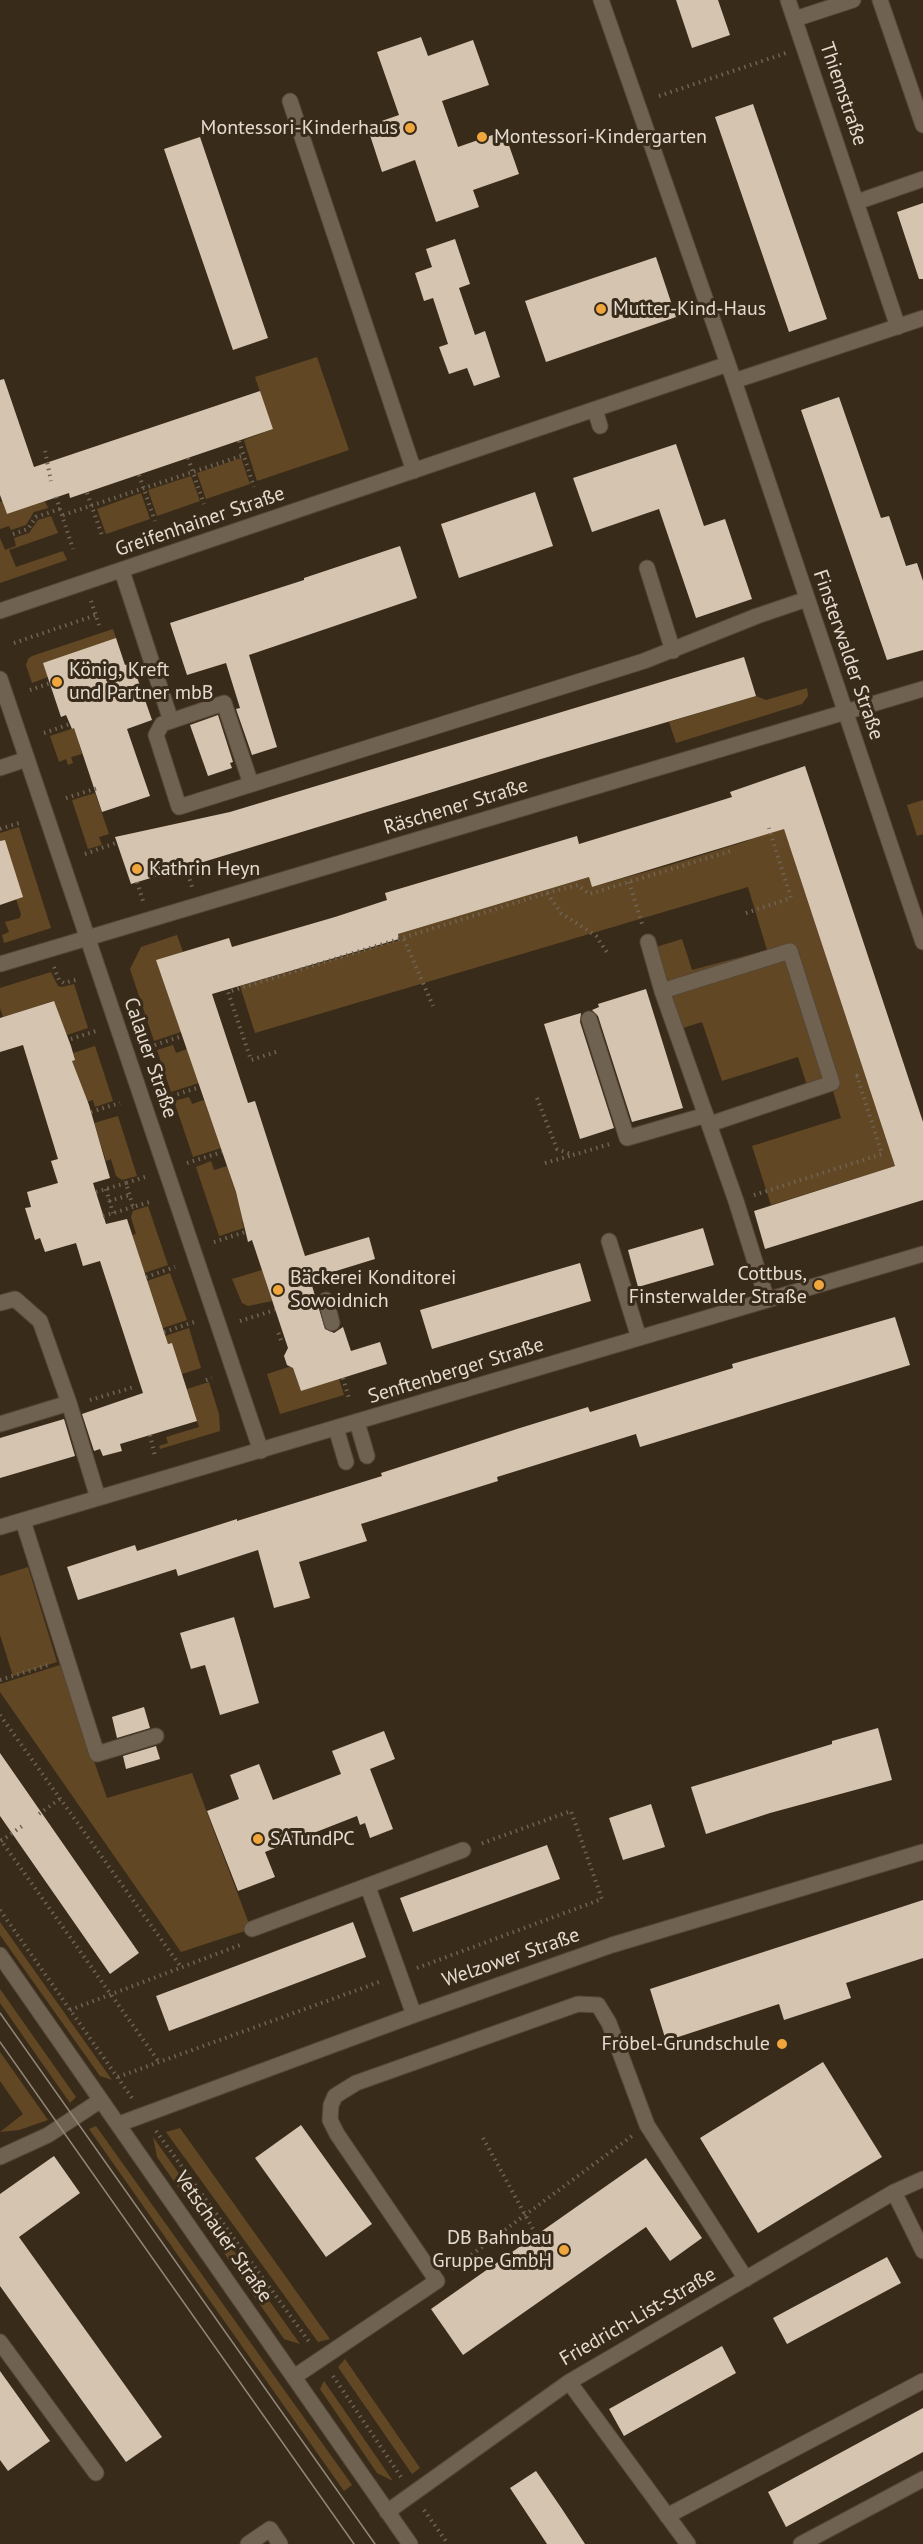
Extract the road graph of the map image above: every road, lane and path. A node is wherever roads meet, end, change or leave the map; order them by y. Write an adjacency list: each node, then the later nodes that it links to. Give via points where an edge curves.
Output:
1 (601, 0): 14 (street, Finsterwalder Straße)
2 (789, 0): 5 (street, Thiemstraße)
3 (853, 0): 5 (street)
4 (880, 0): 9 (street)
5 (795, 19): 11 (street, Thiemstraße)
6 (779, 55): 7 (path)
7 (659, 96)
8 (290, 101): 22 (street)
9 (923, 125)
10 (923, 179): 11 (street)
11 (857, 202): 13 (street, Thiemstraße)
12 (923, 318): 13 (street)
13 (898, 327): 15 (street)
14 (728, 364): 15 (street, Finsterwalder Straße); 16 (street, Greifenhainer Straße)
15 (734, 381): 40 (street, Finsterwalder Straße)
16 (595, 410): 17 (street); 22 (street, Greifenhainer Straße)
17 (600, 426)
18 (239, 441): 20 (path)
19 (45, 451): 25 (path)
20 (244, 455): 23 (path); 26 (path)
21 (188, 458): 23 (path)
22 (414, 471): 39 (street, Greifenhainer Straße)
23 (193, 472): 27 (path); 30 (path)
24 (139, 475): 27 (path)
25 (51, 481)
26 (254, 487)
27 (144, 488): 31 (path); 34 (path)
28 (87, 493): 31 (path)
29 (56, 497): 32 (path)
30 (204, 504)
31 (91, 506): 33 (path); 36 (path)
32 (60, 509): 33 (path); 35 (path, via 36,516 28,529)
33 (63, 515): 37 (path)
34 (155, 521)
35 (13, 534)
36 (103, 538)
37 (74, 549)
38 (647, 568): 44 (street)
39 (122, 571): 41 (street, Greifenhainer Straße); 50 (street)
40 (807, 599): 44 (street); 49 (street, Finsterwalder Straße)
41 (0, 611)
42 (100, 628): 43 (path, via 96,615)
43 (14, 643)
44 (673, 651): 55 (street)
45 (0, 679): 53 (street, Calauer Straße)
46 (50, 683): 48 (path)
47 (923, 689): 49 (street, Räschener Straße)
48 (30, 690)
49 (845, 713): 71 (street, Räschener Straße); 74 (street, Finsterwalder Straße)
50 (171, 721): 55 (street, via 224,703); 55 (street, via 162,724 156,735 179,807)
51 (70, 724): 52 (path)
52 (44, 733)
53 (27, 759): 54 (street); 71 (street, Calauer Straße)
54 (0, 768)
55 (251, 784)
56 (98, 788): 57 (path)
57 (66, 798)
58 (22, 822): 60 (path)
59 (769, 828): 70 (path, via 791,898)
60 (0, 829)
61 (116, 843): 63 (path)
62 (731, 851): 66 (path)
63 (85, 854)
64 (186, 868): 67 (path)
65 (137, 882): 69 (path)
66 (629, 882): 68 (path, via 588,894 578,885); 73 (path)
67 (193, 891)
68 (547, 893): 72 (path); 75 (path, via 561,913 596,936)
69 (144, 905)
70 (746, 913)
71 (87, 938): 76 (street, Räschener Straße); 136 (street, Calauer Straße)
72 (404, 939): 80 (path); 86 (path, via 228,992 250,1060)
73 (648, 942): 79 (street)
74 (923, 942)
75 (608, 954)
76 (0, 964)
77 (53, 964): 78 (path, via 58,980 64,983)
78 (79, 979)
79 (662, 991): 87 (street, via 790,951); 93 (street)
80 (433, 1006)
81 (589, 1019): 94 (street)
82 (96, 1031): 84 (path)
83 (182, 1036): 85 (path)
84 (71, 1040)
85 (149, 1047)
86 (276, 1052)
87 (832, 1083): 93 (street); 106 (path, via 857,1077 882,1154)
88 (200, 1087): 89 (path)
89 (166, 1098)
90 (537, 1098): 96 (path, via 556,1149)
91 (120, 1103): 92 (path)
92 (92, 1112)
93 (708, 1120): 94 (street); 106 (street)
94 (627, 1138): 96 (path)
95 (222, 1152): 97 (path)
96 (573, 1155): 98 (path)
97 (187, 1163)
98 (545, 1163)
99 (145, 1177): 100 (path)
100 (126, 1183): 101 (path); 103 (path)
101 (106, 1189): 102 (path); 104 (path)
102 (96, 1192)
103 (130, 1195): 104 (path); 107 (path)
104 (109, 1201): 108 (path)
105 (153, 1201): 107 (path)
106 (736, 1201): 117 (street)
107 (133, 1207): 108 (path)
108 (113, 1213): 109 (path)
109 (104, 1216)
110 (245, 1232): 112 (path)
111 (609, 1241): 125 (street)
112 (213, 1242)
113 (923, 1254): 117 (street, Senftenberger Straße)
114 (175, 1268): 115 (path)
115 (146, 1277)
116 (326, 1300): 122 (street)
117 (766, 1300): 125 (street, Senftenberger Straße)
118 (0, 1303): 131 (street, via 15,1299 40,1321)
119 (274, 1310): 120 (path)
120 (240, 1321)
121 (194, 1322): 124 (path)
122 (332, 1323)
123 (281, 1331): 126 (path)
124 (164, 1332)
125 (639, 1338): 132 (street, Senftenberger Straße)
126 (281, 1340)
127 (212, 1378): 129 (path)
128 (343, 1378): 130 (path)
129 (206, 1380)
130 (349, 1398)
131 (69, 1403): 133 (street); 140 (street)
132 (357, 1422): 134 (street, Senftenberger Straße); 138 (street)
133 (0, 1424)
134 (336, 1428): 136 (street, Senftenberger Straße); 139 (street)
135 (150, 1435): 137 (path)
136 (261, 1451): 140 (street, Senftenberger Straße)
137 (155, 1456)
138 (367, 1456)
139 (346, 1462)
140 (98, 1498): 141 (street, Senftenberger Straße)
141 (23, 1521): 142 (street, Senftenberger Straße); 143 (street)
142 (0, 1527)
143 (67, 1659): 144 (path); 146 (street, via 97,1754)
144 (0, 1680)
145 (0, 1715): 147 (path)
146 (156, 1736)
147 (61, 1798): 148 (path); 157 (path)
148 (39, 1814)
149 (25, 1824): 150 (path)
150 (1, 1841): 159 (path)
151 (463, 1850): 153 (street); 158 (path, via 571,1811 603,1899)
152 (923, 1852): 161 (street, Welzower Straße, via 612,1945)
153 (368, 1887): 155 (street); 158 (street)
154 (0, 1910): 160 (path)
155 (249, 1936): 157 (path)
156 (0, 1955): 164 (street, Vetschauer Straße)
157 (181, 1967): 159 (path)
158 (400, 1974): 161 (street); 162 (path)
159 (110, 1993): 160 (path); 162 (path)
160 (70, 2010): 163 (path)
161 (414, 2015): 165 (street, Welzower Straße)
162 (159, 2062): 163 (path)
163 (118, 2077): 165 (path)
164 (101, 2100): 166 (street, Vetschauer Straße); 169 (street, via 48,2135)
165 (145, 2115): 166 (street, Welzower Straße); 178 (path)
166 (119, 2124): 179 (street, Vetschauer Straße)
167 (647, 2125): 172 (path); 175 (street); 176 (street, via 609,2023 598,2005 578,2004 356,2083 336,2096 330,2120 337,2134)
168 (483, 2138): 172 (path)
169 (0, 2157)
170 (923, 2179): 171 (street, Friedrich-List-Straße)
171 (894, 2192): 174 (street); 175 (street, Friedrich-List-Straße)
172 (524, 2214): 173 (path); 176 (path)
173 (534, 2231)
174 (923, 2251)
175 (746, 2279): 181 (street, Friedrich-List-Straße)
176 (437, 2281): 178 (street)
177 (0, 2342): 182 (street)
178 (321, 2359): 179 (street); 184 (path)
179 (294, 2377): 185 (street, Vetschauer Straße)
180 (923, 2381): 186 (street)
181 (569, 2382): 184 (street, Friedrich-List-Straße); 186 (street)
182 (96, 2473)
183 (923, 2479): 192 (street)
184 (413, 2494): 185 (street, Friedrich-List-Straße); 190 (path)
185 (387, 2512): 189 (street, Vetschauer Straße)
186 (668, 2516): 191 (street)
187 (248, 2544): 188 (street, via 270,2529)
188 (280, 2544)
189 (410, 2544)
190 (448, 2544)
191 (688, 2544)
192 (801, 2544)

